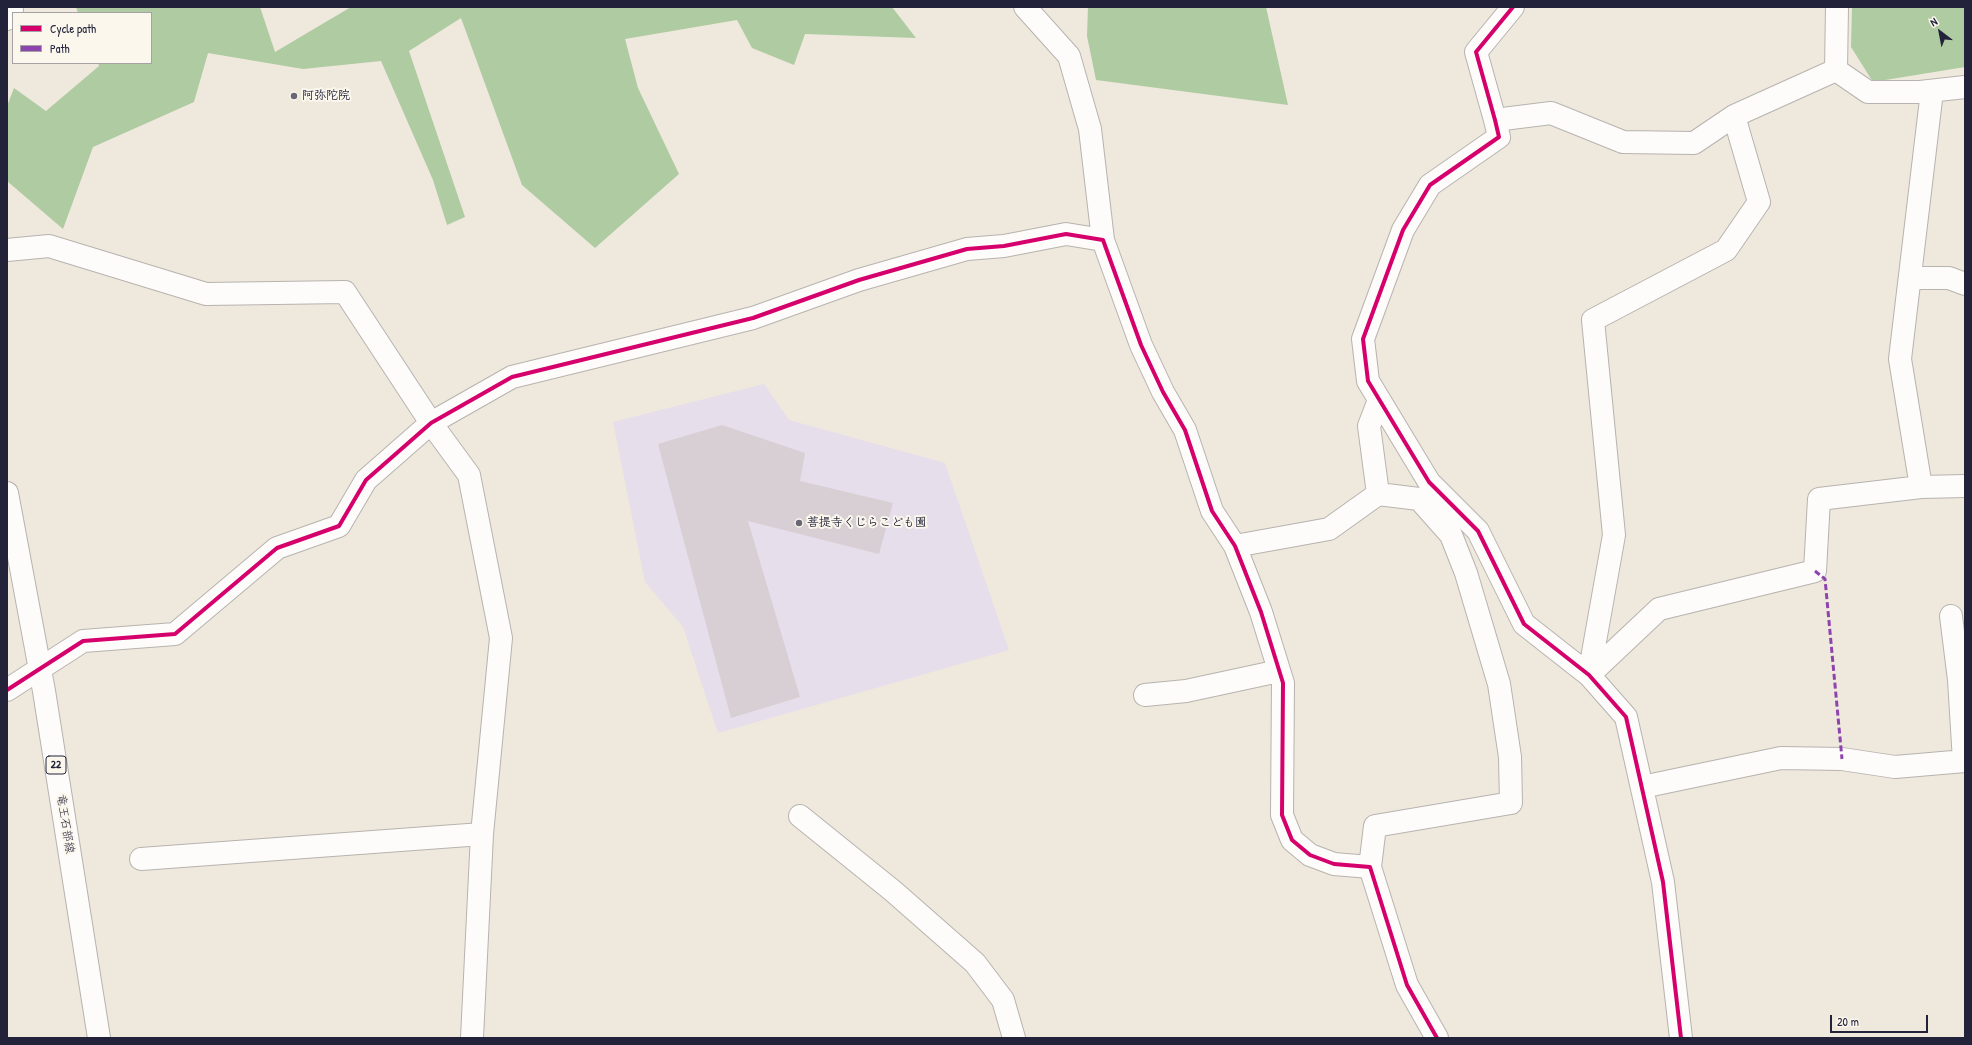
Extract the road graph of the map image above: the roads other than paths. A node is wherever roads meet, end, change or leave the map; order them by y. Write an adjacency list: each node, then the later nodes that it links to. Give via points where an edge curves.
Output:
1 (11, 7): 5 (street, via 12,11)
2 (1026, 7): 11 (street, via 1069,56 1090,129)
3 (1513, 7): 10 (street, via 1476,52)
4 (1838, 7): 6 (street)
5 (7, 19)
6 (1836, 70): 8 (street, via 1868,92); 9 (street)
7 (1965, 87): 8 (street)
8 (1932, 91): 13 (street)
9 (1734, 116): 10 (street, via 1694,143 1623,142 1551,113); 25 (street, via 1759,202 1726,250 1593,320 1614,535)
10 (1495, 120): 15 (street, via 1499,138 1430,185 1403,230 1363,339 1368,381)
11 (1103, 240): 16 (street, via 1066,234 1004,246 967,249 859,280 753,318 512,377); 21 (street, via 1140,345 1185,430 1212,511)
12 (7, 250): 16 (street, via 49,246 206,294 345,292)
13 (1910, 278): 14 (street, via 1949,278); 18 (street, via 1900,359)
14 (1965, 284)
15 (1380, 400): 20 (street, via 1369,426); 25 (street, via 1429,482 1478,531 1524,624)
16 (431, 424): 23 (street, via 366,480 339,526 277,548 175,634 83,641); 31 (street, via 469,475 500,638)
17 (1965, 486): 18 (street)
18 (1921, 487): 25 (street, via 1819,499 1815,570 1659,609)
19 (7, 493): 23 (street, 竜王石部線 / 22)
20 (1378, 494): 21 (street, via 1329,529); 33 (street, via 1419,499 1451,534 1466,573 1499,684 1510,757 1510,803 1375,826)
21 (1235, 546): 24 (street, via 1261,612)
22 (1951, 616): 28 (street)
23 (40, 669): 26 (street); 34 (street, 竜王石部線 / 22)
24 (1279, 671): 27 (street, via 1186,691); 33 (street, via 1283,683 1282,815 1292,840 1310,855 1334,864)
25 (1589, 675): 29 (street, via 1626,717)
26 (7, 690)
27 (1145, 695)
28 (1965, 761): 29 (street, via 1895,768 1842,759 1781,758)
29 (1642, 787): 38 (street, via 1663,882)
30 (800, 816): 36 (street, via 888,886 975,963 1003,1000)
31 (482, 834): 32 (street); 35 (street)
32 (141, 859)
33 (1370, 867): 37 (street, via 1407,985)
34 (99, 1038)
35 (472, 1038)
36 (1014, 1038)
37 (1436, 1038)
38 (1681, 1038)

